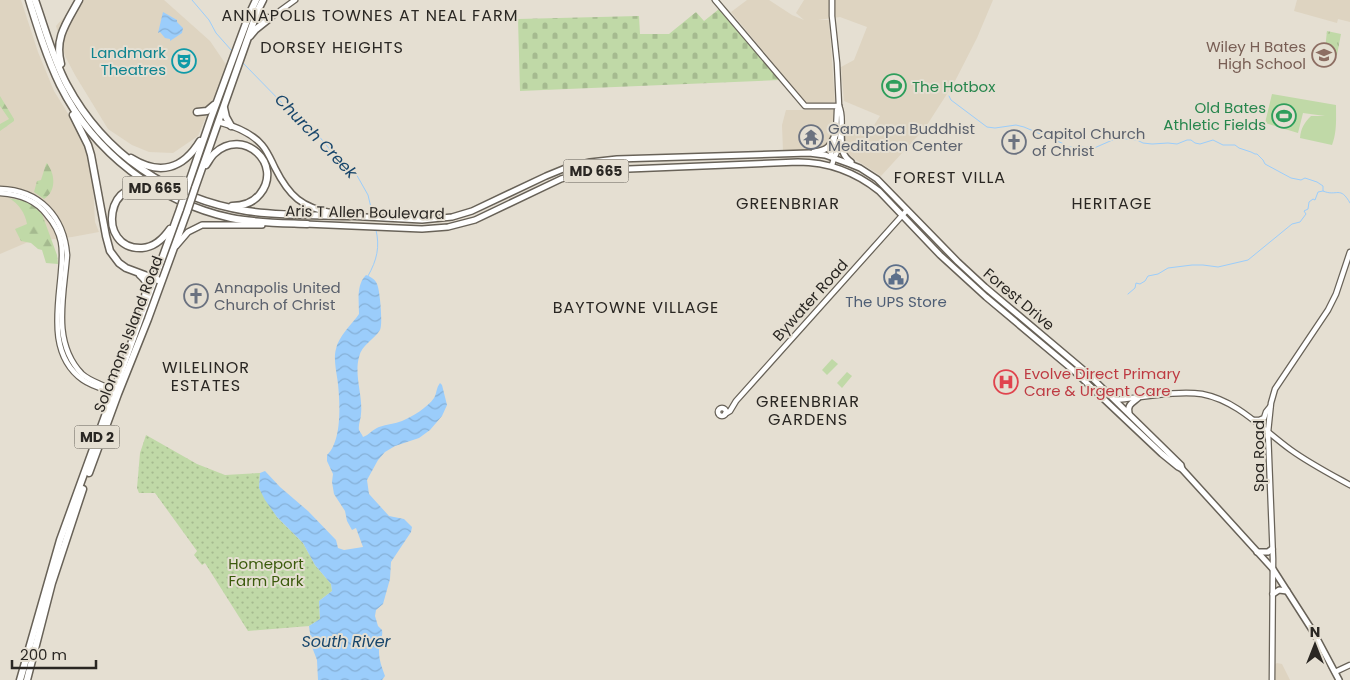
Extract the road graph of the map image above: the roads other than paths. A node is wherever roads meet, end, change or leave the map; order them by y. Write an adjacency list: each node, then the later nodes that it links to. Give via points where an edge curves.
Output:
1 (29, 0): 12 (highway, Aris T Allen Boulevard / MD 665)
2 (35, 0): 13 (highway, Aris T Allen Boulevard / MD 665)
3 (79, 0): 13 (highway, via 59,40 59,58)
4 (256, 0): 9 (highway, Solomons Island Road / MD 2)
5 (262, 0): 9 (highway, Solomons Island Road / MD 2)
6 (296, 0): 10 (street)
7 (715, 0): 16 (street, via 805,106)
8 (832, 0): 16 (street)
9 (254, 11): 10 (street); 11 (highway, Solomons Island Road / MD 2); 14 (highway, Solomons Island Road / MD 2)
10 (270, 18): 11 (highway, via 255,30)
11 (247, 42): 15 (highway, Solomons Island Road / MD 2)
12 (53, 70): 31 (highway, Aris T Allen Boulevard / MD 665, via 79,117 101,143 135,174); 43 (highway, via 88,145 110,251 119,264)
13 (66, 84): 23 (highway, Aris T Allen Boulevard / MD 665)
14 (219, 97): 17 (highway, via 209,110); 18 (highway, Solomons Island Road / MD 2)
15 (224, 106): 19 (highway, Solomons Island Road / MD 2); 20 (highway)
16 (840, 106): 22 (street, via 837,110)
17 (197, 112)
18 (210, 118): 19 (highway); 21 (highway, Solomons Island Road / MD 2)
19 (219, 122): 20 (main road); 28 (highway, Solomons Island Road / MD 2)
20 (231, 126): 36 (main road, via 262,144 285,186 296,198 313,209)
21 (207, 129): 23 (highway, via 184,161 160,168 136,161); 33 (highway, Solomons Island Road / MD 2, bridge)
22 (838, 133): 24 (main road, via 829,147); 25 (street, via 831,153); 27 (main road, via 843,154)
23 (102, 135): 32 (highway, Aris T Allen Boulevard / MD 665, via 152,178)
24 (808, 153): 25 (main road, Aris T Allen Boulevard / MD 665); 36 (main road, Aris T Allen Boulevard / MD 665, via 590,162 558,171 461,215 432,220)
25 (833, 158): 26 (street); 27 (main road, Forest Drive / MD 665)
26 (832, 166): 35 (main road, Forest Drive / MD 665, via 868,182); 38 (main road, Aris T Allen Boulevard / MD 665, via 798,162 618,168 561,179 475,220 448,227)
27 (860, 168): 34 (main road, Forest Drive / MD 665, via 881,183)
28 (200, 175): 32 (highway, via 212,155 227,145 244,145 264,160 266,185 253,201 236,206); 33 (highway, Solomons Island Road / MD 2, bridge)
29 (0, 189): 46 (street, via 20,191 38,200 62,228 67,255 62,328 65,346 84,375)
30 (0, 194): 46 (street, via 30,201 44,210 54,224 62,244 57,320 61,350 83,380)
31 (178, 200): 37 (highway, via 148,189 134,188 121,195 111,214 120,239 139,248 159,242); 38 (highway, Aris T Allen Boulevard / MD 665, via 232,218)
32 (208, 202): 36 (highway, Aris T Allen Boulevard / MD 665, via 261,213)
33 (183, 210): 37 (highway, Solomons Island Road / MD 2); 42 (highway, Solomons Island Road / MD 2)
34 (907, 210): 35 (street, Bywater Road); 39 (main road, Forest Drive)
35 (902, 215): 40 (main road, Forest Drive); 51 (street, Bywater Road, via 730,411)
36 (351, 216)
37 (176, 220): 44 (highway, Solomons Island Road / MD 2)
38 (307, 224): 42 (main road, via 202,225 184,236)
39 (925, 229): 40 (main road); 48 (main road, Forest Drive, via 985,287)
40 (920, 233): 49 (main road, Forest Drive, via 978,289)
41 (1350, 252): 50 (street, Spa Road, via 1328,310 1275,390)
42 (170, 257): 44 (highway, Solomons Island Road / MD 2)
43 (139, 274): 44 (highway); 45 (highway, via 147,281)
44 (158, 280): 45 (highway, Solomons Island Road / MD 2); 46 (highway, Solomons Island Road / MD 2, via 148,319)
45 (146, 302): 46 (highway, Solomons Island Road / MD 2)
46 (116, 393): 58 (highway, Solomons Island Road / MD 2); 61 (highway, Solomons Island Road / MD 2, via 60,540)
47 (1138, 398): 48 (street); 52 (main road, via 1129,406); 53 (street, via 1202,394 1226,402)
48 (1115, 400): 49 (main road); 52 (main road, Forest Drive)
49 (1106, 401): 55 (main road, Forest Drive)
50 (1270, 406): 53 (street, via 1264,418); 54 (street, Spa Road)
51 (725, 412)
52 (1130, 416): 55 (main road, Forest Drive, via 1181,464)
53 (1254, 420): 54 (street)
54 (1268, 432): 56 (street, via 1299,456); 57 (street, Spa Road)
55 (1182, 469): 59 (main road, Forest Drive)
56 (1350, 485)
57 (1272, 549): 59 (main road); 60 (street, Spa Road)
58 (63, 550): 61 (highway); 64 (highway, Solomons Island Road / MD 2)
59 (1257, 552): 60 (main road, Forest Drive)
60 (1272, 569): 62 (main road, Forest Drive); 63 (street, Spa Road)
61 (48, 582): 64 (highway); 67 (highway, Solomons Island Road / MD 2)
62 (1287, 591): 63 (main road, via 1279,590); 66 (main road, Forest Drive)
63 (1273, 594): 69 (street, Spa Road)
64 (45, 608): 68 (highway, Solomons Island Road / MD 2)
65 (1350, 666): 66 (street)
66 (1335, 672): 70 (main road, Forest Drive)
67 (20, 680)
68 (27, 680)
69 (1272, 680)
70 (1339, 680)

